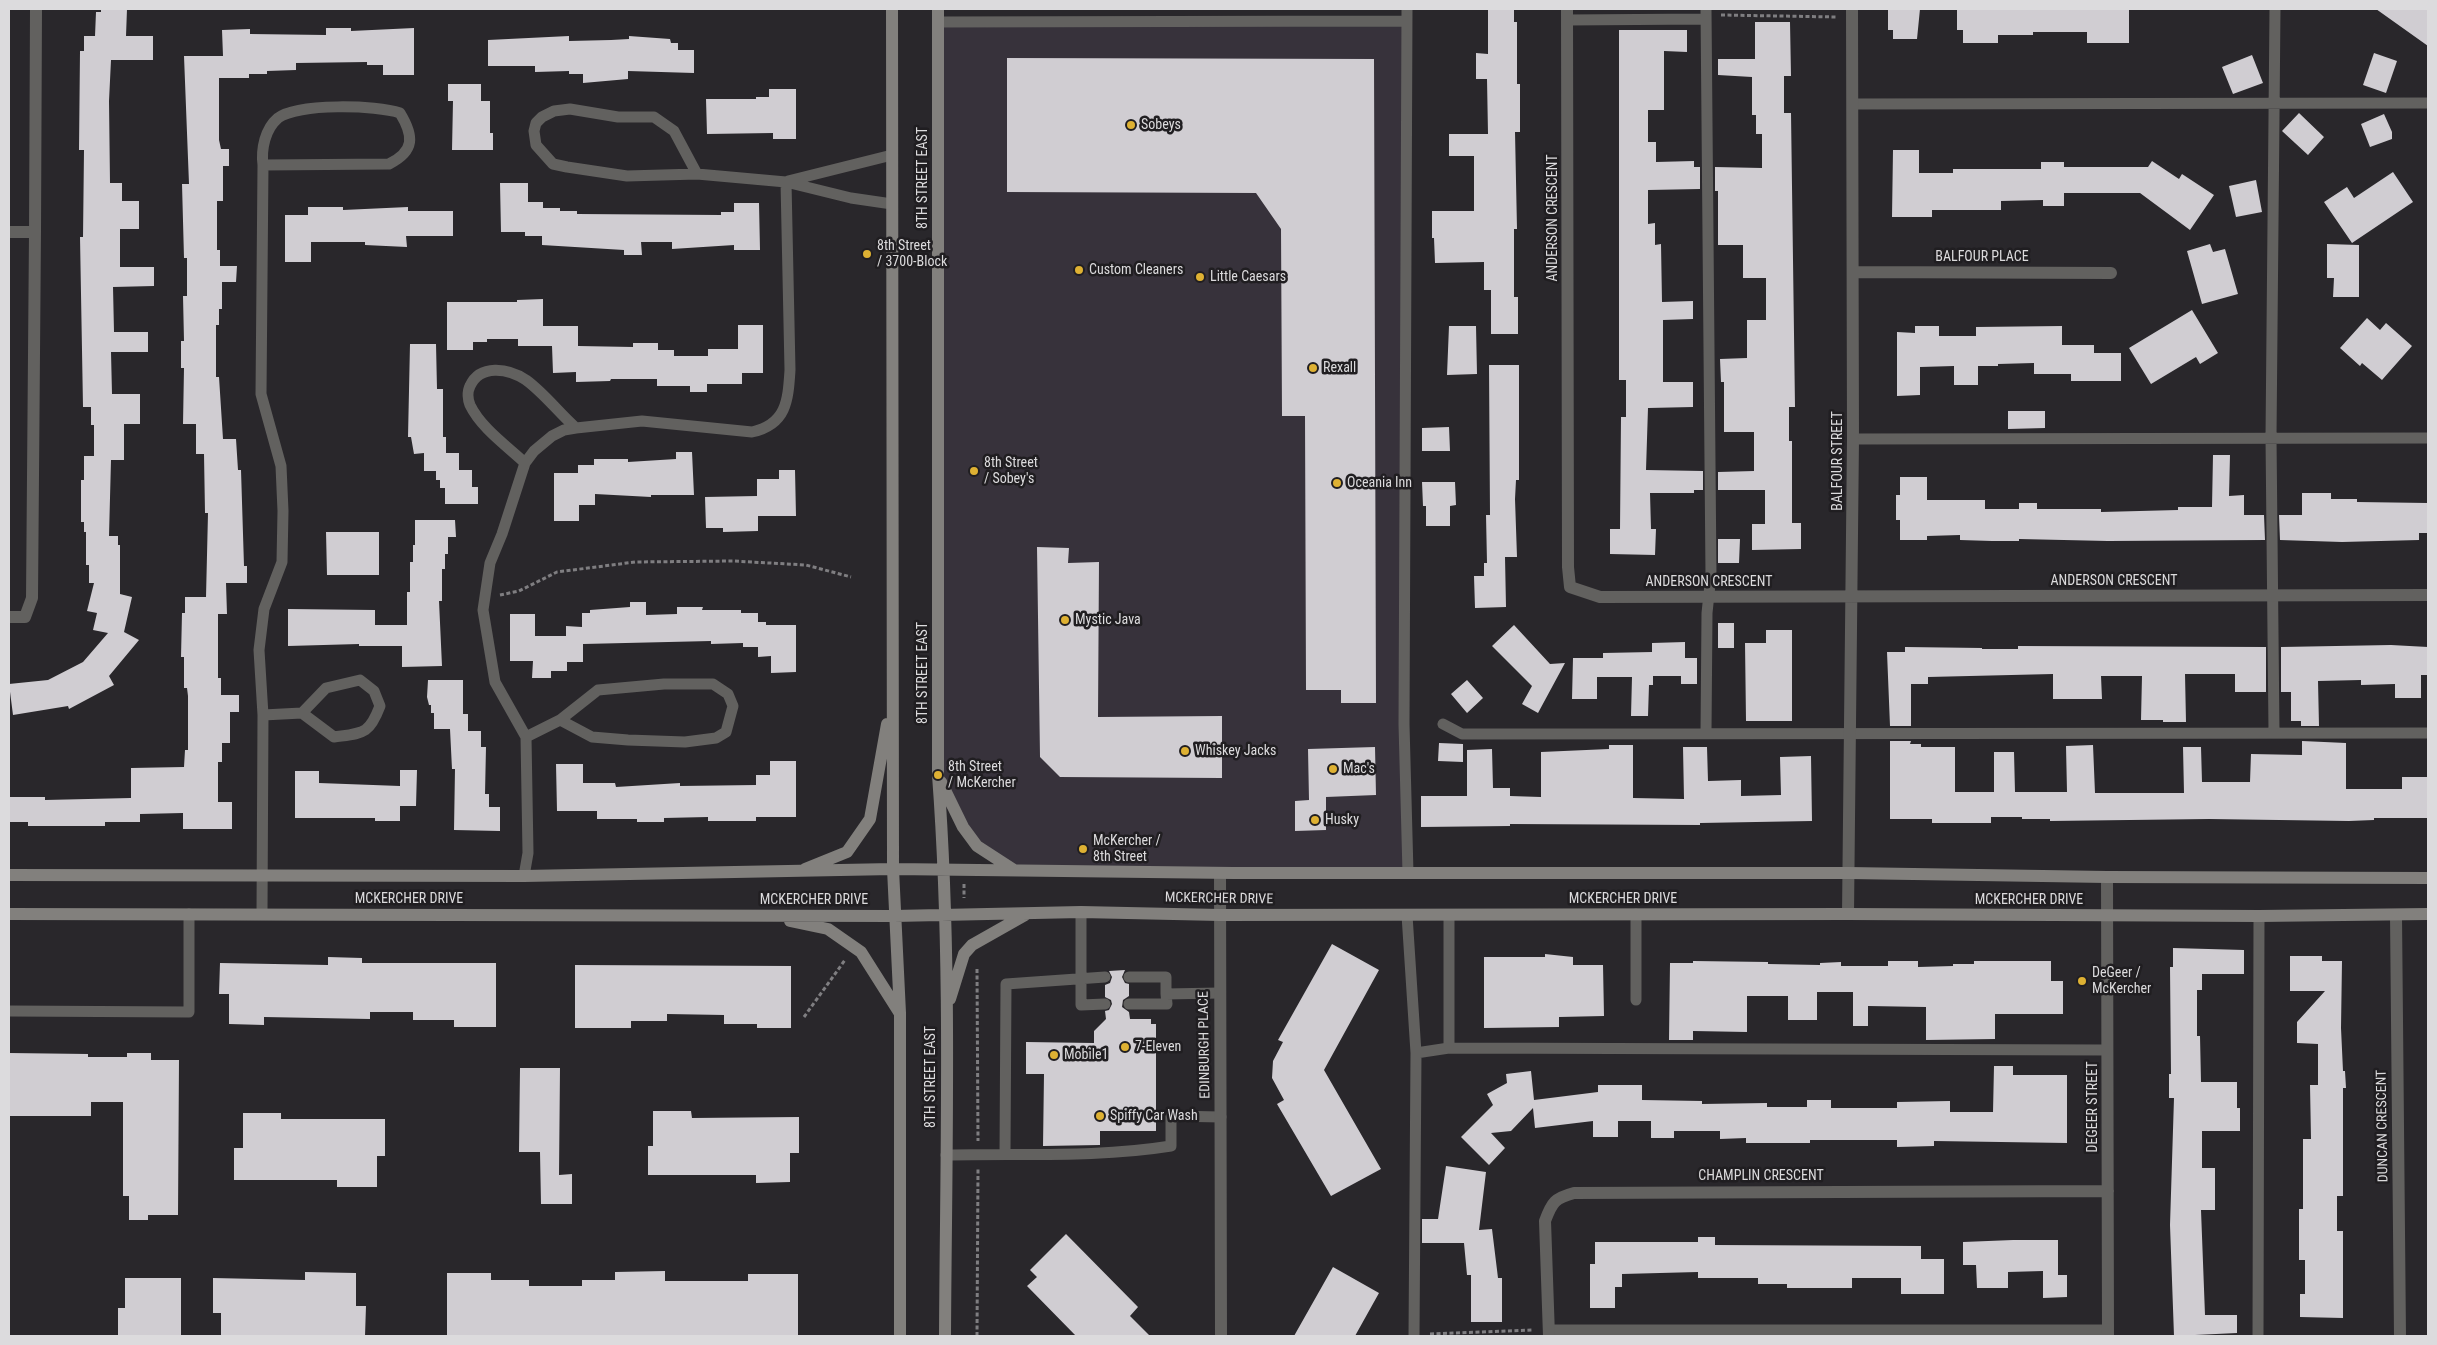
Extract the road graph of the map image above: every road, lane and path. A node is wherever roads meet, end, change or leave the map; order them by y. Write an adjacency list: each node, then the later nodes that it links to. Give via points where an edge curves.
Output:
1 (36, 9): 21 (street)
2 (892, 9): 15 (main road)
3 (938, 9): 11 (main road, 8TH STREET EAST)
4 (1407, 9): 10 (lane)
5 (1852, 9): 13 (street, BALFOUR STREET)
6 (2275, 9): 14 (lane)
7 (1706, 14): 8 (lane); 9 (path); 31 (lane, via 1711,575)
8 (1567, 15): 31 (street, ANDERSON CRESCENT, via 1570,587 1600,597)
9 (1828, 16)
10 (1407, 21): 11 (lane); 53 (lane, via 1404,724)
11 (938, 22): 46 (main road, 8TH STREET EAST)
12 (2428, 103): 14 (lane)
13 (1853, 104): 14 (lane); 22 (street, BALFOUR STREET)
14 (2275, 104): 25 (lane)
15 (892, 155): 18 (lane); 19 (main road)
16 (263, 165): 16 (lane, via 389,164 402,158 411,144 409,127 400,113 385,108 342,106 279,117 265,138); 38 (lane, via 261,394 281,466 283,511 282,562 264,609 258,650)
17 (697, 174): 17 (lane, via 627,176 554,164 536,145 536,123 554,111 570,109 618,116 654,116 674,131); 18 (lane)
18 (786, 182): 19 (lane); 24 (lane, via 789,377 788,400 777,420 752,432 642,421)
19 (892, 204): 36 (main road)
20 (9, 232): 21 (street)
21 (35, 232): 35 (street, via 32,598 26,617)
22 (1853, 272): 23 (street, BALFOUR PLACE); 27 (street, BALFOUR STREET)
23 (2111, 273)
24 (576, 428): 28 (lane, via 552,436); 28 (lane, via 526,380 500,370 483,371 468,390 469,403 477,418)
25 (2271, 437): 26 (lane); 27 (lane); 33 (lane)
26 (2428, 438)
27 (1853, 439): 32 (street, BALFOUR STREET)
28 (525, 463): 34 (lane, via 490,563)
29 (852, 577): 34 (path, via 806,565 733,561 635,562 556,572 519,591)
30 (2428, 595): 33 (street, ANDERSON CRESCENT)
31 (1708, 596): 32 (street, ANDERSON CRESCENT); 42 (lane)
32 (1851, 596): 33 (street, ANDERSON CRESCENT); 44 (street, BALFOUR STREET)
33 (2274, 596): 41 (lane)
34 (485, 598): 45 (lane, via 483,610 495,682)
35 (9, 617)
36 (893, 690): 47 (main road); 51 (main road, via 870,819 847,852)
37 (302, 713): 37 (lane, via 334,737 361,734 373,724 380,706 374,691 360,680 326,688); 38 (lane)
38 (263, 715): 55 (lane)
39 (560, 720): 39 (lane, via 592,737 685,742 716,738 726,732 733,706 728,694 713,684 631,686 598,690); 45 (lane)
40 (1443, 724): 42 (lane, via 1462,734)
41 (2274, 732): 43 (lane); 44 (lane)
42 (1706, 733): 44 (lane)
43 (2428, 733)
44 (1850, 734): 54 (street, BALFOUR STREET)
45 (526, 737): 57 (lane, via 528,853)
46 (938, 775): 48 (main road, 8TH STREET EAST); 50 (main road, via 963,827 977,846)
47 (893, 869): 48 (main road, MCKERCHER DRIVE); 51 (main road, MCKERCHER DRIVE); 75 (main road)
48 (945, 870): 49 (main road, MCKERCHER DRIVE); 70 (main road, 8TH STREET EAST)
49 (964, 870): 50 (main road, MCKERCHER DRIVE); 64 (path)
50 (1014, 870): 52 (main road, MCKERCHER DRIVE)
51 (796, 872): 57 (main road, MCKERCHER DRIVE)
52 (1220, 873): 53 (main road, MCKERCHER DRIVE); 71 (street, EDINBURGH PLACE)
53 (1408, 873): 54 (main road, MCKERCHER DRIVE)
54 (1849, 873): 58 (main road, MCKERCHER DRIVE); 67 (street, BALFOUR STREET)
55 (262, 874): 56 (main road, MCKERCHER DRIVE); 57 (main road, MCKERCHER DRIVE); 63 (lane)
56 (9, 875)
57 (524, 876)
58 (2108, 877): 59 (main road, MCKERCHER DRIVE); 76 (street, DEGEER STREET)
59 (2428, 878)
60 (1082, 912): 65 (main road, MCKERCHER DRIVE); 71 (main road, MCKERCHER DRIVE); 82 (lane)
61 (9, 914): 62 (main road, MCKERCHER DRIVE)
62 (189, 914): 63 (main road, MCKERCHER DRIVE); 89 (lane, via 189,1012)
63 (262, 914): 69 (main road, MCKERCHER DRIVE)
64 (964, 914): 65 (main road, MCKERCHER DRIVE); 70 (main road, MCKERCHER DRIVE)
65 (1026, 914): 78 (main road)
66 (1636, 914): 67 (main road, MCKERCHER DRIVE); 73 (main road, MCKERCHER DRIVE); 85 (lane)
67 (1848, 914): 76 (main road, MCKERCHER DRIVE)
68 (2428, 914): 74 (main road, MCKERCHER DRIVE)
69 (766, 915): 75 (main road, MCKERCHER DRIVE); 90 (main road, via 828,929 861,952)
70 (946, 915): 75 (main road, MCKERCHER DRIVE); 88 (main road, 8TH STREET EAST)
71 (1220, 915): 72 (main road, MCKERCHER DRIVE); 84 (street, EDINBURGH PLACE)
72 (1407, 915): 73 (main road, MCKERCHER DRIVE); 94 (lane)
73 (1448, 915): 92 (lane)
74 (2396, 915): 77 (main road, MCKERCHER DRIVE); 109 (street, DUNCAN CRESCENT)
75 (894, 916): 90 (main road)
76 (2109, 916): 77 (main road, MCKERCHER DRIVE); 93 (street, DEGEER STREET)
77 (2258, 916): 108 (lane)
78 (972, 945): 88 (main road, via 964,954); 96 (path, via 980,956 977,960)
79 (849, 956): 91 (path)
80 (1105, 977): 82 (lane)
81 (1129, 977): 83 (lane, via 1166,977)
82 (1081, 978): 86 (lane, via 1082,1005); 97 (lane, via 1006,984)
83 (1166, 994): 84 (lane); 87 (lane, via 1167,1004)
84 (1219, 994): 95 (street, EDINBURGH PLACE)
85 (1636, 1000)
86 (1105, 1004)
87 (1129, 1004)
88 (946, 1011): 98 (main road, 8TH STREET EAST)
89 (9, 1012)
90 (900, 1013): 104 (main road)
91 (804, 1017)
92 (1449, 1048): 93 (lane); 94 (lane)
93 (2108, 1050): 99 (street, DEGEER STREET)
94 (1416, 1052): 103 (lane)
95 (1221, 1117): 97 (lane, via 1171,1116 1171,1146 1116,1154); 107 (street, EDINBURGH PLACE)
96 (978, 1154): 97 (lane); 98 (lane); 106 (path)
97 (1005, 1154)
98 (946, 1155): 105 (main road, 8TH STREET EAST)
99 (2108, 1191): 101 (street, CHAMPLIN CRESCENT, via 1574,1193 1562,1196 1551,1205 1545,1221); 102 (street, DEGEER STREET)
100 (1529, 1330): 103 (path)
101 (1549, 1333): 102 (lane)
102 (2108, 1333)
103 (1414, 1335)
104 (900, 1336)
105 (945, 1336)
106 (978, 1336)
107 (1221, 1336)
108 (2258, 1336)
109 (2400, 1336)

